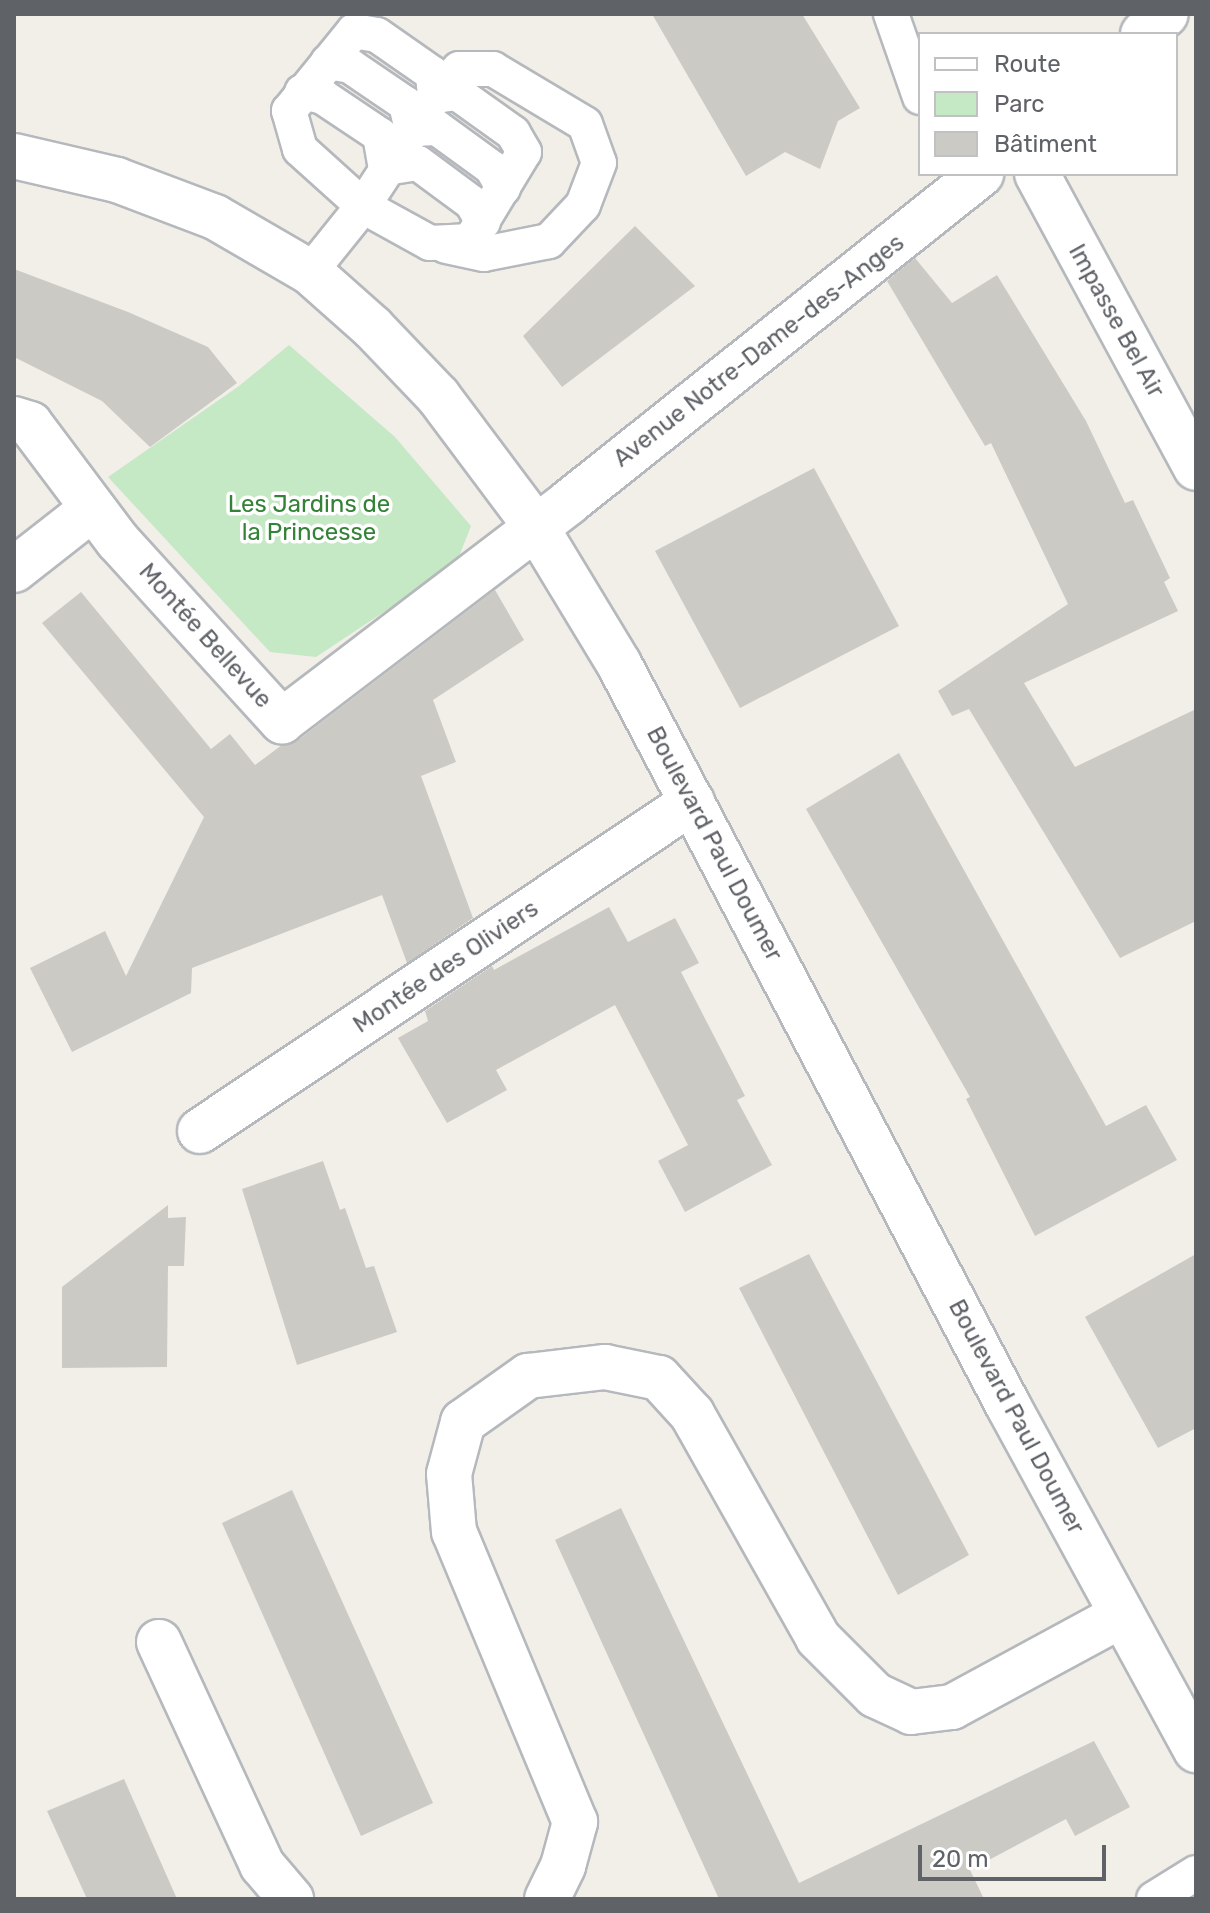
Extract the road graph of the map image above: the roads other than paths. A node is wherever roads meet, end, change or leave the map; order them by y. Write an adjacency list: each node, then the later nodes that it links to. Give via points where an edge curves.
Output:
1 (891, 14): 5 (lane)
2 (1166, 14): 3 (street)
3 (1145, 32)
4 (328, 62): 6 (lane); 7 (lane, via 354,31 377,35 433,74); 8 (lane, via 350,66 406,104)
5 (918, 91)
6 (302, 92): 10 (lane, via 323,97 380,135); 14 (lane, via 289,111 300,149)
7 (435, 96): 8 (lane); 13 (lane, via 457,93 513,133 524,152); 16 (lane, via 459,69 493,69 585,124 599,163 583,205 549,241 484,254)
8 (412, 129): 10 (lane); 13 (lane, via 437,128 492,168)
9 (14, 156): 17 (street, Boulevard Paul Doumer, via 117,180 215,217)
10 (386, 168): 14 (lane); 15 (lane, via 418,163 472,203)
11 (1038, 176): 19 (street, Impasse Bel Air)
12 (961, 181): 21 (street, Avenue Notre-Dame-des-Anges)
13 (503, 188): 15 (lane)
14 (363, 206): 16 (lane); 17 (lane)
15 (483, 222): 16 (lane, via 470,241)
16 (430, 243)
17 (310, 272): 21 (street, Boulevard Paul Doumer, via 438,396)
18 (14, 419): 20 (street, Montée Bellevue, via 30,424)
19 (1196, 468)
20 (93, 508): 21 (street, Montée Bellevue, via 282,721); 22 (street)
21 (536, 527): 23 (street, Boulevard Paul Doumer, via 578,591)
22 (14, 570)
23 (692, 802): 24 (street, Montée des Oliviers); 25 (street, Boulevard Paul Doumer)
24 (200, 1131)
25 (1122, 1615): 27 (street, Boulevard Paul Doumer); 30 (street, via 952,1707 911,1712 875,1695 818,1638 692,1414 659,1378 605,1367 528,1376 463,1422 449,1474 454,1532 575,1822)
26 (159, 1642): 29 (street, via 262,1865)
27 (1196, 1750)
28 (1196, 1873): 31 (lane)
29 (291, 1899)
30 (547, 1899)
31 (1154, 1899)

